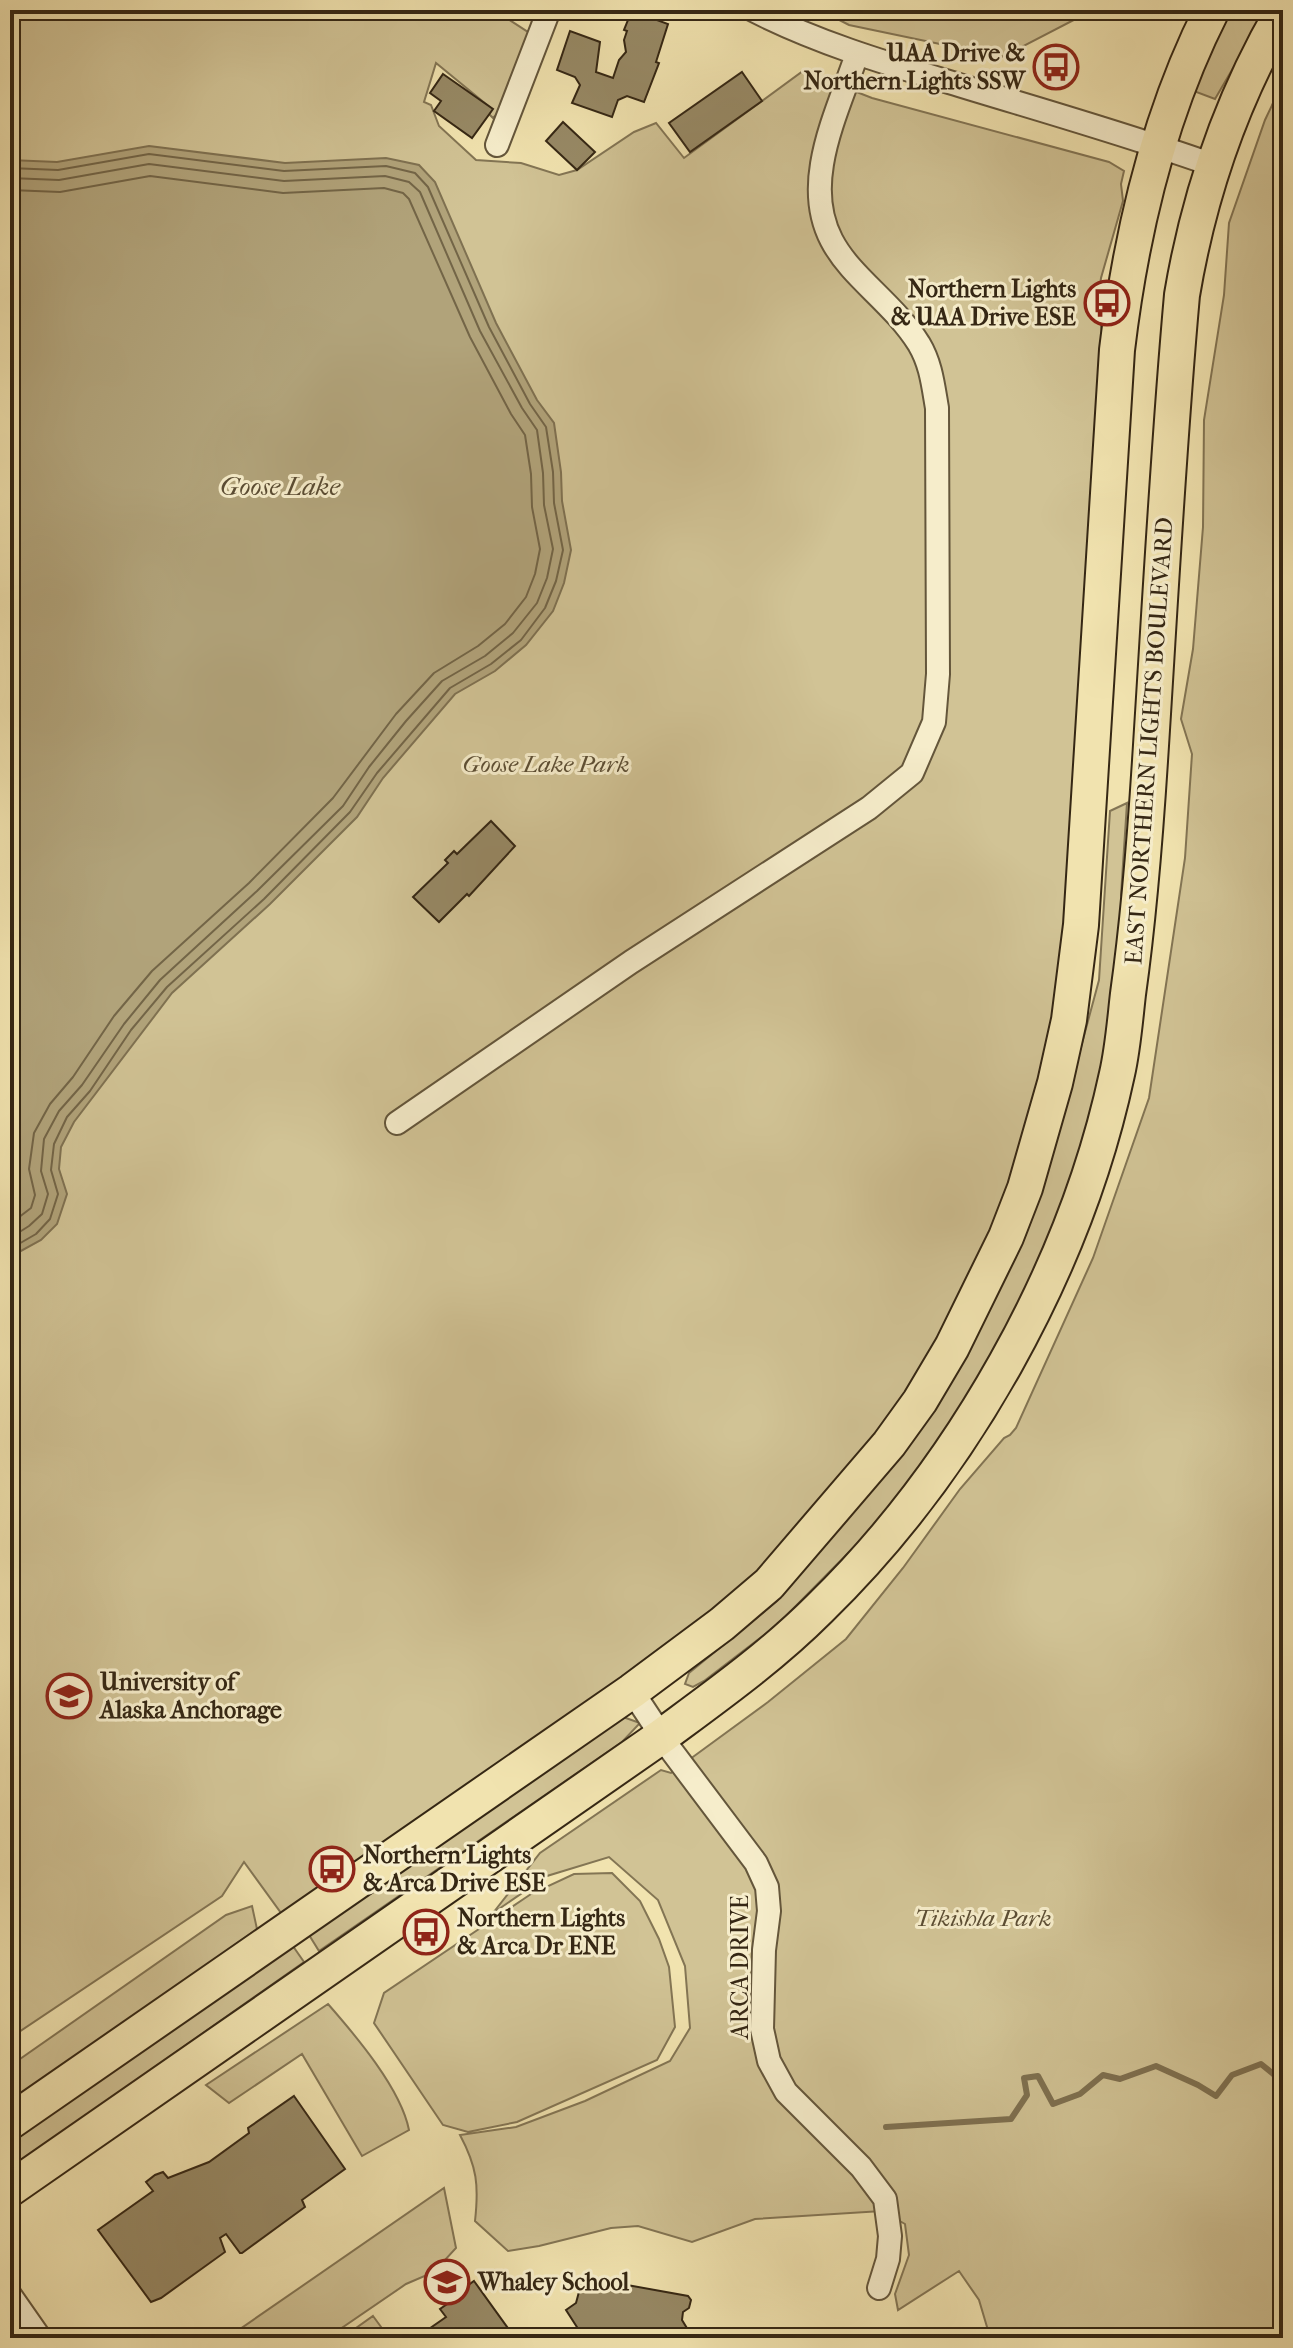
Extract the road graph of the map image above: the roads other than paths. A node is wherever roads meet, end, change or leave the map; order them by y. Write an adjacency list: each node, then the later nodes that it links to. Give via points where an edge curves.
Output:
1 (549, 10): 6 (street)
2 (753, 10): 5 (street)
3 (1212, 10): 7 (main road)
4 (1283, 11): 8 (main road, EAST NORTHERN LIGHTS BOULEVARD, via 1240,93)
5 (857, 54): 7 (street); 9 (street, via 822,166 821,206 829,237 847,266 907,327 932,372 937,408 934,722 912,773 869,808 631,962)
6 (497, 145)
7 (1159, 146): 8 (street); 10 (main road, via 1136,228 1117,350 1087,843 1069,1020 1025,1188 952,1347 889,1444 769,1584)
8 (1213, 165): 11 (main road, EAST NORTHERN LIGHTS BOULEVARD, via 1193,231 1182,295 1142,894 1118,1073 1076,1211 1003,1366 926,1487 819,1609 752,1669)
9 (397, 1123)
10 (632, 1691): 11 (street, ARCA DRIVE); 12 (main road)
11 (662, 1736): 13 (main road, EAST NORTHERN LIGHTS BOULEVARD); 14 (street, ARCA DRIVE, via 756,1863 767,1887 762,2029 769,2061 786,2092 861,2167 885,2199 890,2236)
12 (10, 2122)
13 (10, 2189)
14 (879, 2288)
15 (10, 2295): 16 (street)
16 (40, 2338)

